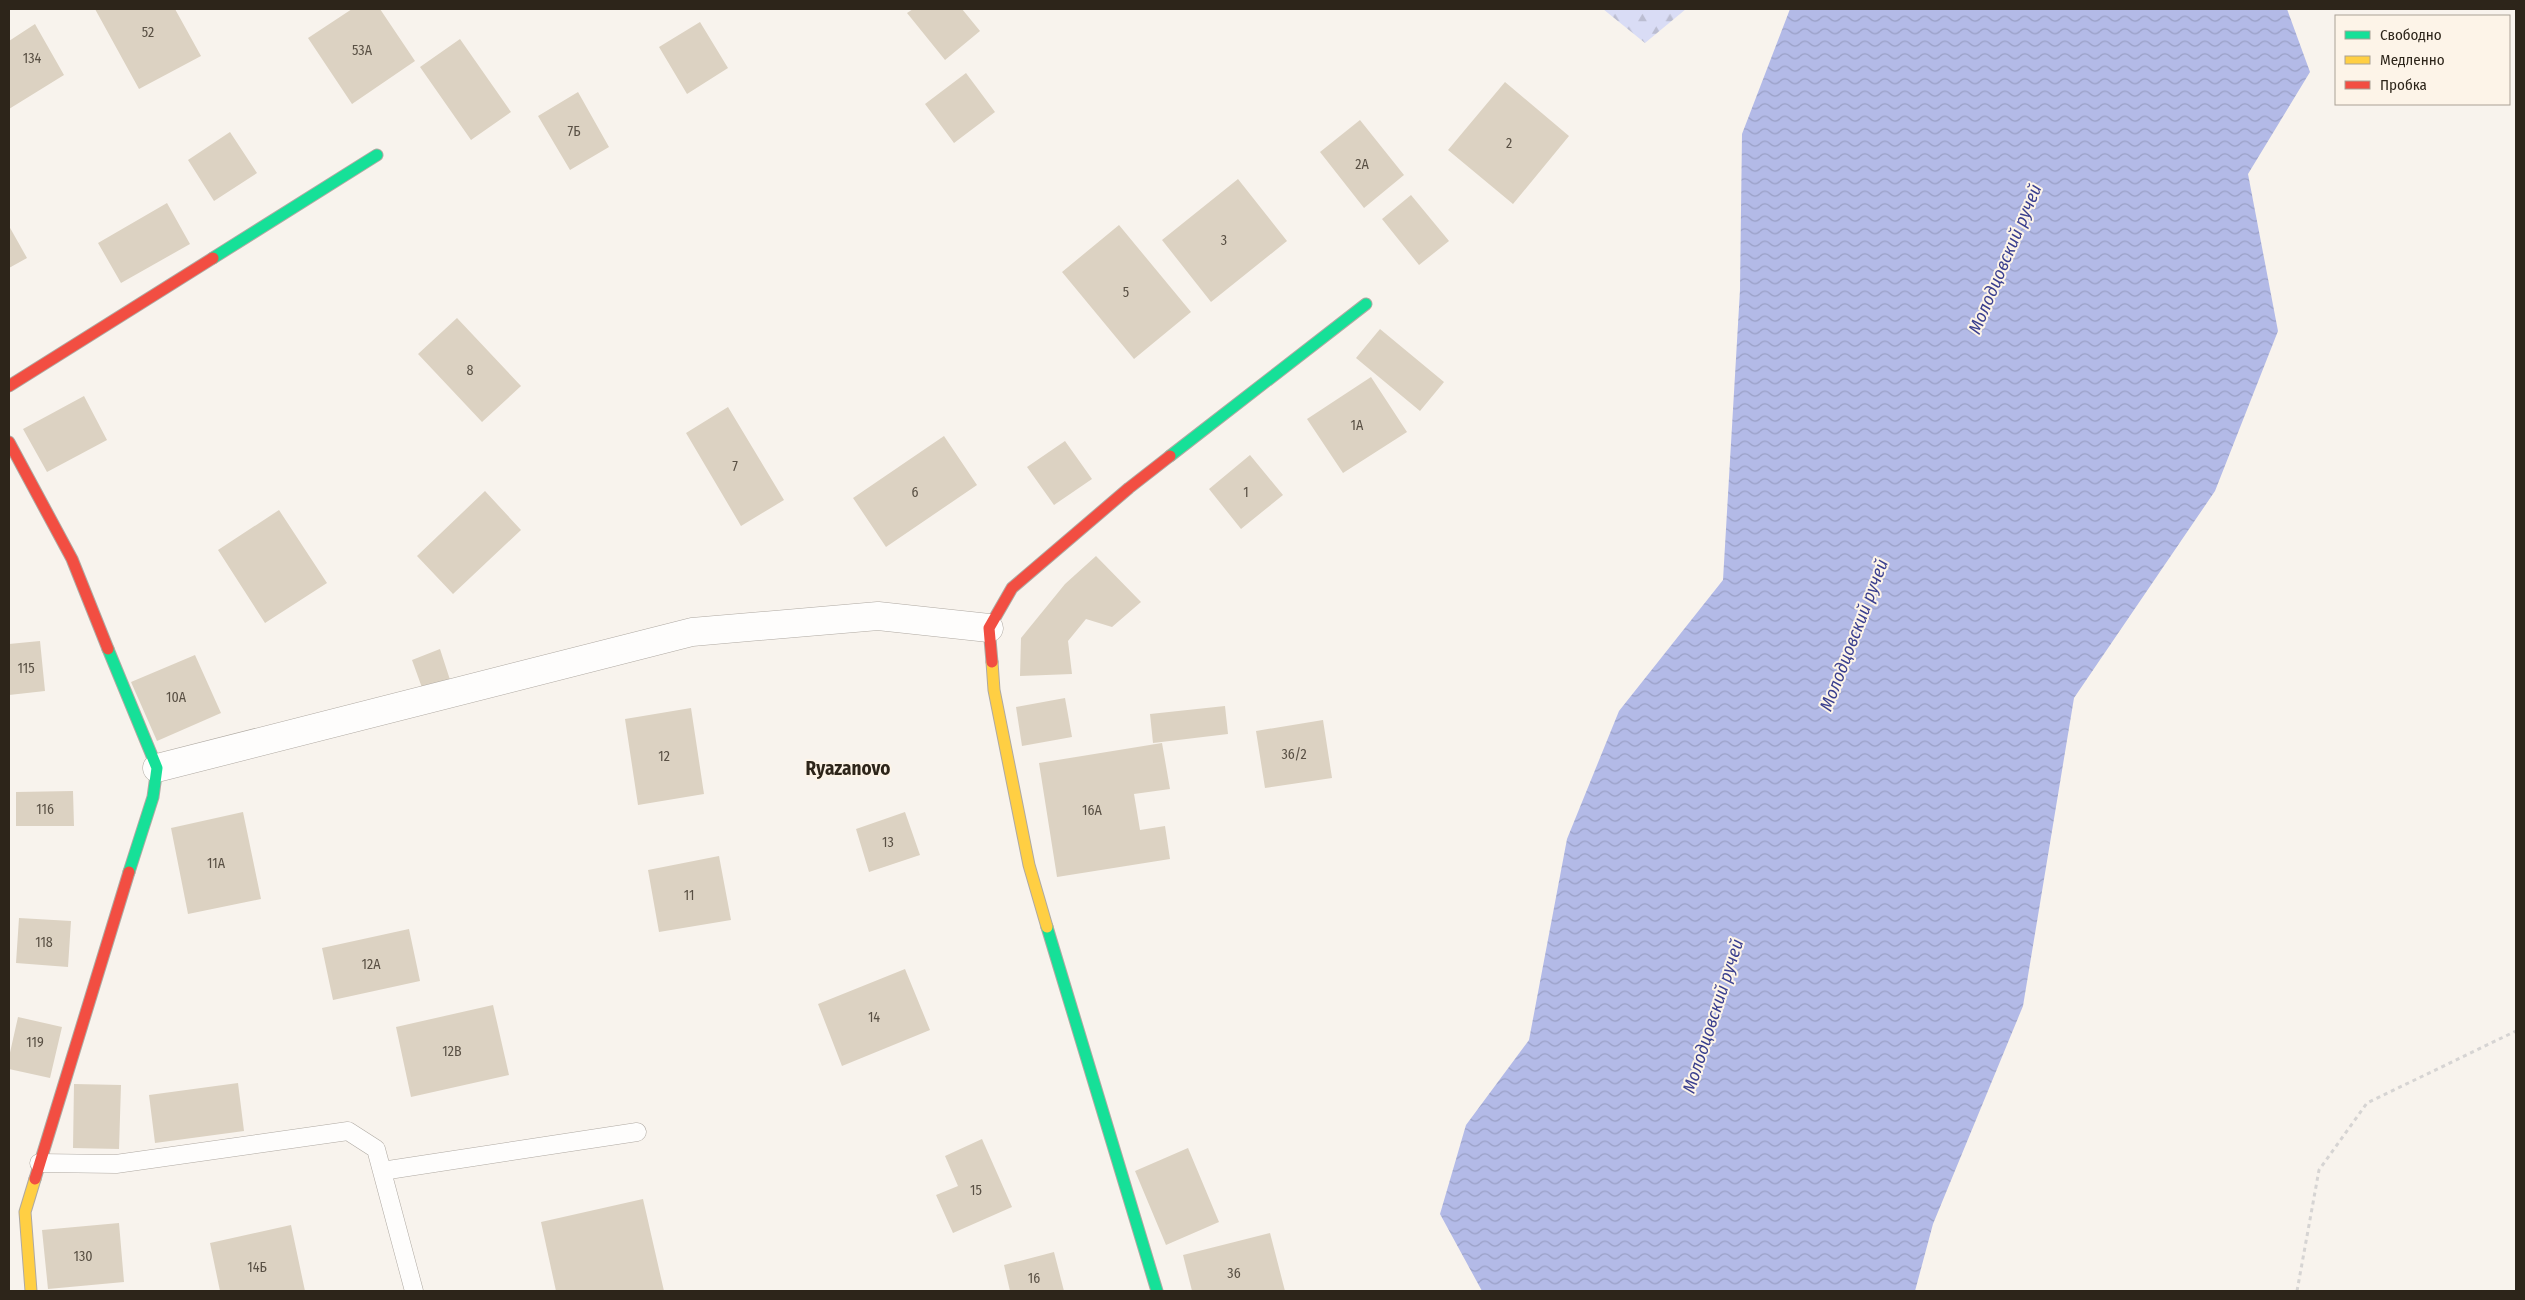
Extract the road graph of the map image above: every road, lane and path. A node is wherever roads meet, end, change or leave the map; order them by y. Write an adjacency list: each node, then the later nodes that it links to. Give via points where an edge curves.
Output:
1 (377, 155): 3 (street)
2 (1366, 304): 5 (street, via 1129,488 1012,588)
3 (9, 386)
4 (9, 442): 6 (street, via 72,559)
5 (989, 628): 6 (street, via 878,616 692,632); 13 (street, via 994,690 1029,865)
6 (157, 768): 9 (street, via 153,797)
7 (2516, 1031): 14 (path, via 2367,1103 2319,1170)
8 (637, 1132): 10 (lane)
9 (39, 1163): 10 (lane, via 116,1164 348,1131 376,1149); 11 (street, via 25,1212)
10 (382, 1171): 12 (lane)
11 (31, 1291)
12 (414, 1291)
13 (1157, 1291)
14 (2297, 1291)

